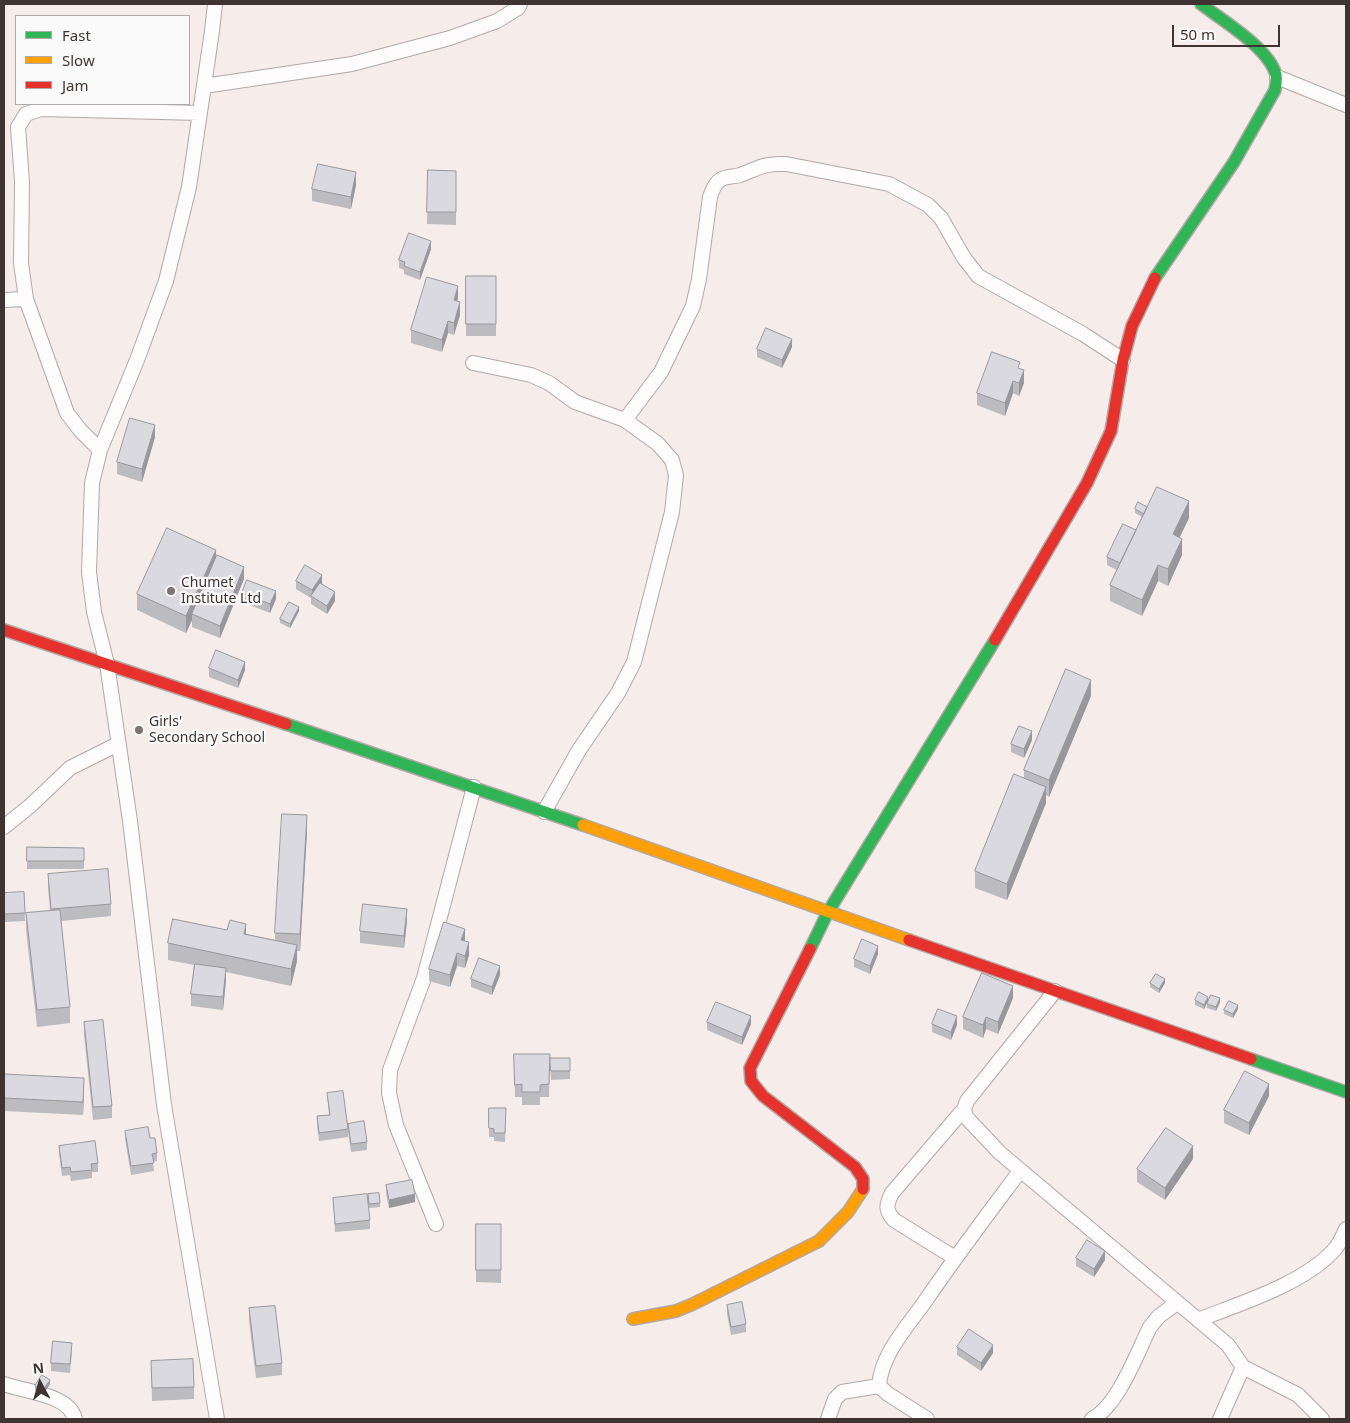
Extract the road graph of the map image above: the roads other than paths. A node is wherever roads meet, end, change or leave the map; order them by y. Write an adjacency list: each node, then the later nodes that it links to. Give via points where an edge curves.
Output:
1 (214, 4): 5 (street)
2 (520, 4): 5 (street, via 497,21 450,38 352,64)
3 (1201, 4): 4 (street, via 1261,50)
4 (1277, 77): 6 (street); 10 (street, via 1275,90 1234,162 1153,281 1132,326)
5 (204, 86): 7 (street)
6 (1346, 105)
7 (200, 113): 8 (street, via 41,109 26,114 18,127 22,182 21,262); 13 (street, via 189,187 166,281)
8 (26, 299): 9 (street); 13 (street, via 67,413)
9 (4, 300)
10 (1123, 360): 12 (street, via 1076,329 978,276 941,218 928,205 889,184 771,163 716,184 710,197 693,306 661,372); 20 (street, via 1112,431 1087,483 933,743)
11 (473, 363): 12 (street, via 531,375 549,382 574,402)
12 (625, 420): 18 (street, via 658,444 672,460 676,475 672,512 634,662)
13 (100, 450): 15 (street, via 92,483 89,572)
14 (4, 630): 15 (street)
15 (106, 664): 16 (street); 17 (street)
16 (118, 744): 19 (street, via 70,768); 36 (street, via 164,1105)
17 (474, 787): 18 (street); 25 (street, via 424,978 390,1070 389,1093 396,1125)
18 (544, 812): 20 (street)
19 (4, 828)
20 (828, 912): 21 (street); 29 (street, via 750,1068 751,1081 763,1096 855,1167 863,1179 863,1188 848,1212 819,1241 693,1304 676,1311)
21 (1055, 991): 22 (street); 23 (street, via 967,1101)
22 (1346, 1092)
23 (964, 1109): 24 (street, via 966,1117); 27 (street, via 886,1203 894,1220)
24 (1020, 1171): 27 (street); 28 (street)
25 (436, 1224)
26 (1346, 1230): 30 (street, via 1335,1249 1314,1268 1282,1286)
27 (955, 1258): 33 (street, via 888,1356)
28 (1177, 1303): 30 (street); 34 (street, via 1150,1327 1112,1403)
29 (633, 1319)
30 (1198, 1320): 31 (street, via 1228,1345)
31 (1244, 1367): 39 (street); 40 (street, via 1298,1395)
32 (4, 1384): 35 (street, via 55,1398 67,1405)
33 (879, 1386): 37 (street, via 842,1392 834,1399); 38 (street)
34 (1096, 1418)
35 (75, 1419)
36 (217, 1419)
37 (828, 1419)
38 (928, 1419)
39 (1220, 1419)
40 (1322, 1419)

